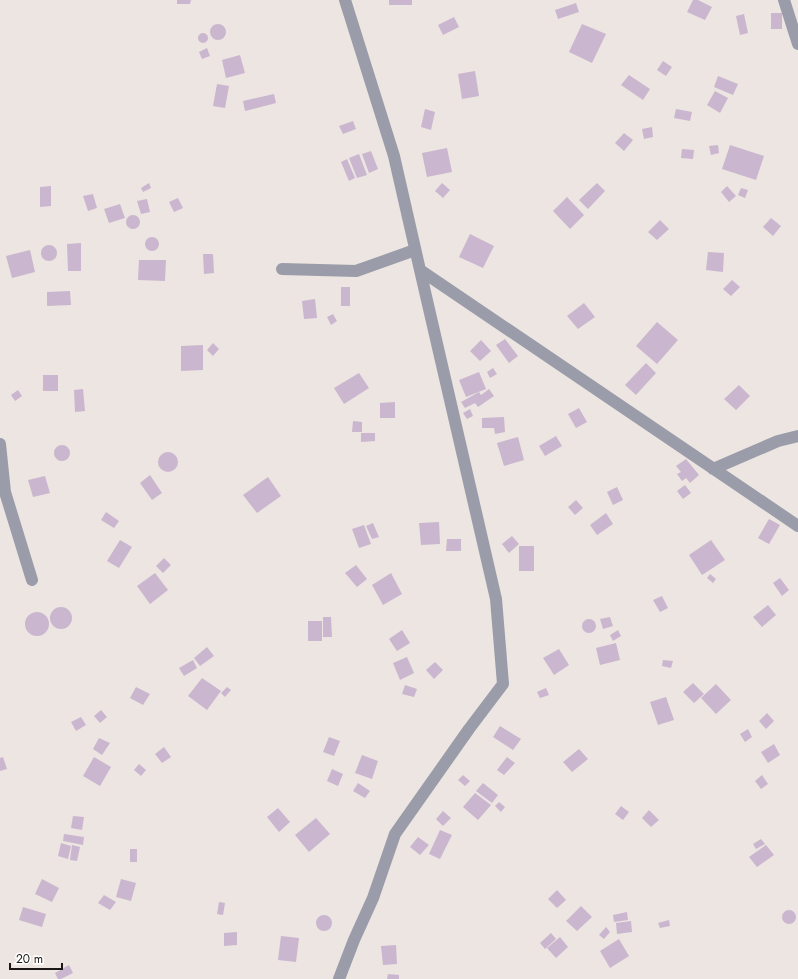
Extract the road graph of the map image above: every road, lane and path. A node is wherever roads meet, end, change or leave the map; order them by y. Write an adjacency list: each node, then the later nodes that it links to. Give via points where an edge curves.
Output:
1 (345, 0): 4 (street, via 394,156)
2 (784, 0): 3 (street)
3 (798, 44)
4 (416, 250): 5 (street, via 356,271); 6 (street)
5 (282, 269)
6 (420, 270): 9 (street); 12 (street, via 496,599 503,684 395,834 373,898)
7 (798, 436): 9 (street, via 778,441)
8 (0, 444): 11 (street, via 5,492)
9 (713, 469): 10 (street)
10 (798, 526)
11 (32, 580)
12 (339, 979)

